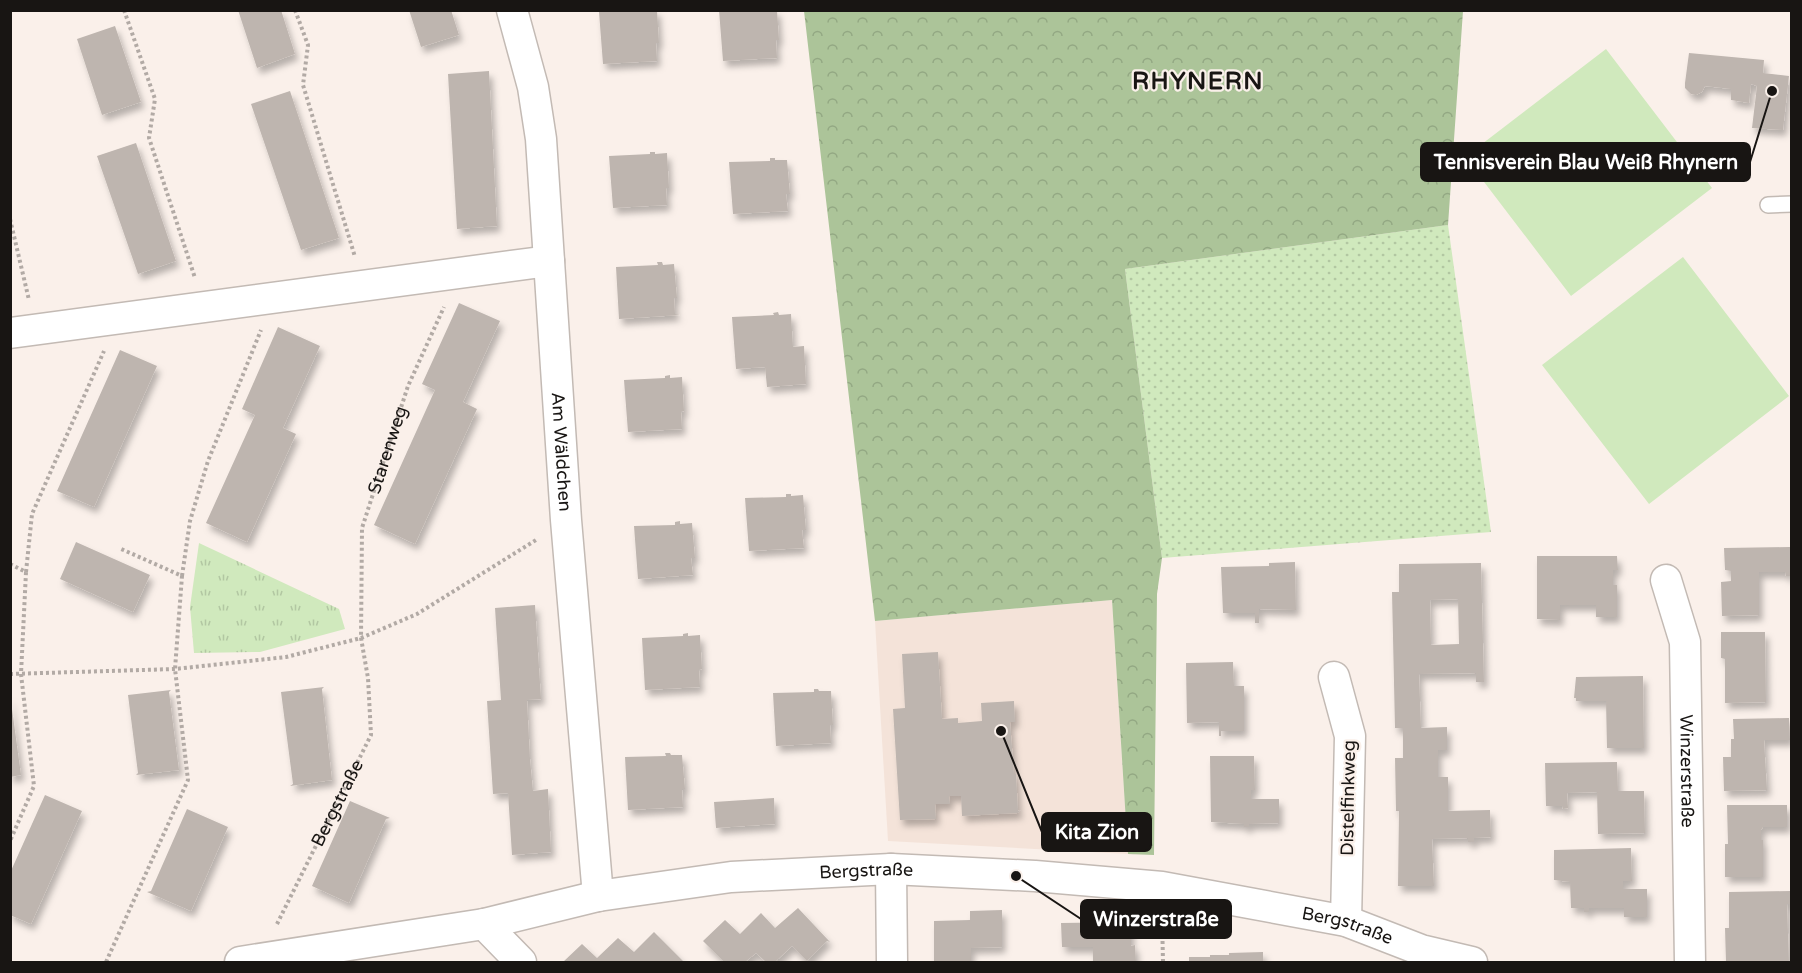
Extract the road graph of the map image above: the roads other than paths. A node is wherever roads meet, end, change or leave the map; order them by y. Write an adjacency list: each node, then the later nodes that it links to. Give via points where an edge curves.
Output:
1 (513, 10): 4 (street, Am Wäldchen, via 533,87 541,139)
2 (1791, 204): 3 (lane)
3 (1768, 205)
4 (549, 261): 5 (street); 9 (street, Am Wäldchen)
5 (23, 332)
6 (1666, 580): 16 (street, Winzerstraße, via 1685,642)
7 (1334, 676): 10 (street, Distelfinkweg, via 1350,736)
8 (891, 869): 9 (street, Bergstraße, via 731,877); 10 (street, Bergstraße, via 1162,887); 14 (street)
9 (598, 896): 11 (street, Bergstraße)
10 (1346, 921): 15 (street, Bergstraße, via 1421,950)
11 (484, 924): 12 (street, Bergstraße); 13 (street)
12 (250, 961)
13 (521, 963)
14 (892, 963)
15 (1472, 963)
16 (1690, 963)

